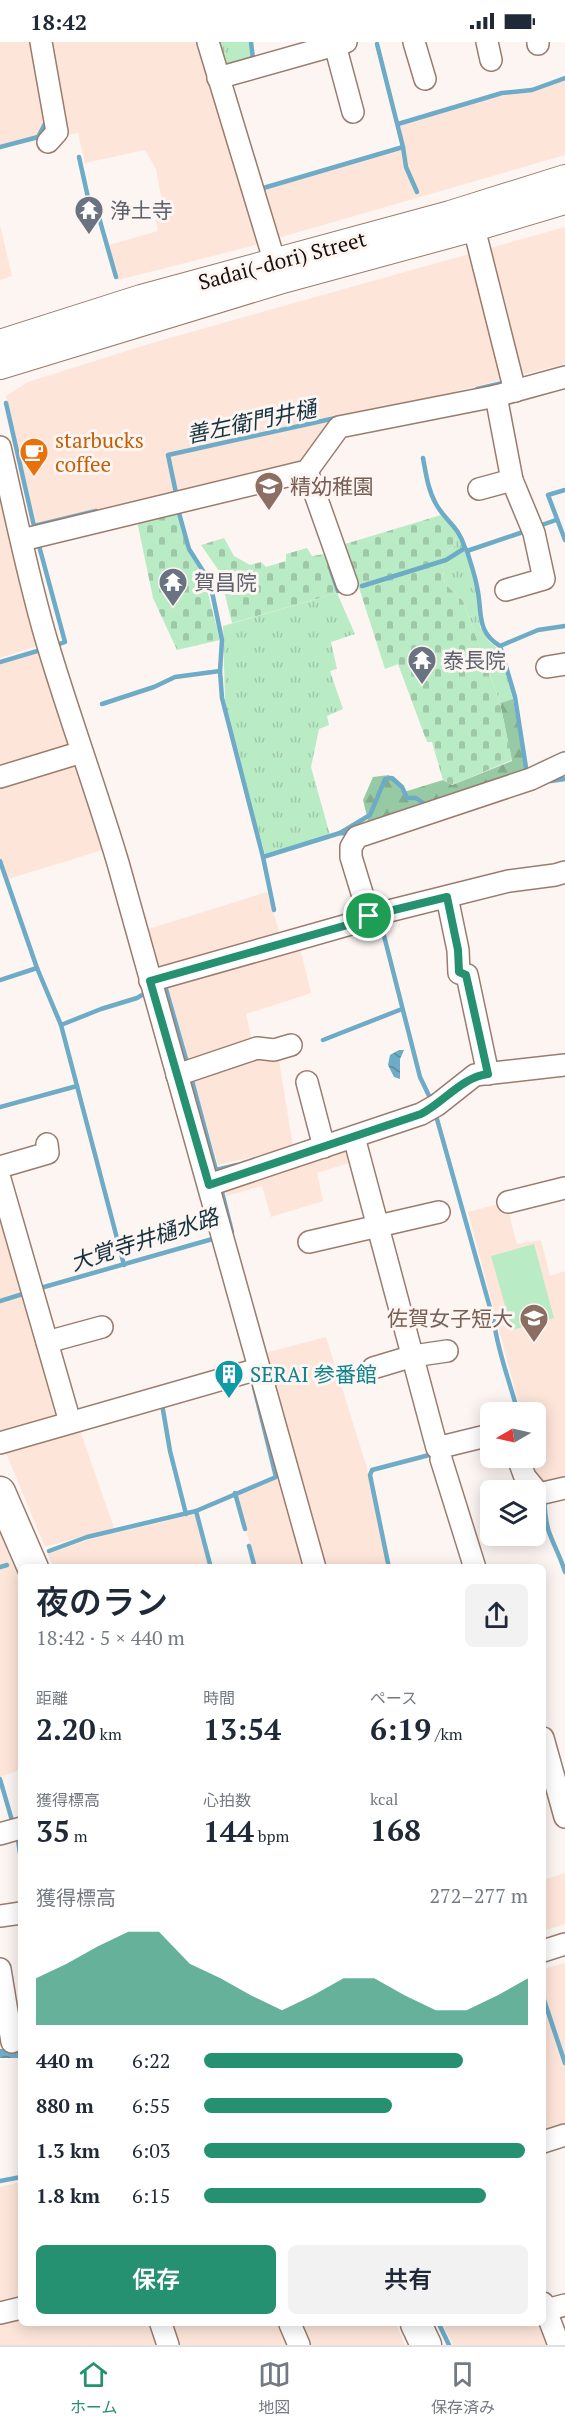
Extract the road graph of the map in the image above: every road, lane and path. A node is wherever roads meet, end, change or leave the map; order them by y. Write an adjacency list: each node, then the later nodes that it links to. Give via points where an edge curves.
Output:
1 (41, 42): 8 (street, via 57,132)
2 (208, 42): 5 (street)
3 (414, 42): 6 (street)
4 (340, 44): 5 (street); 7 (street)
5 (218, 78): 12 (street)
6 (425, 79)
7 (354, 111)
8 (48, 142)
9 (565, 178): 12 (main road, Sadai(-dori) Street)
10 (565, 201): 11 (main road, Sadai(-dori) Street)
11 (474, 228): 14 (main road, Sadai(-dori) Street, via 279,281); 16 (street)
12 (275, 263): 13 (main road, Sadai(-dori) Street, via 141,298)
13 (0, 343)
14 (0, 366)
15 (565, 377): 16 (street)
16 (509, 387): 18 (street, via 339,427); 19 (street)
17 (0, 447): 21 (street)
18 (307, 471): 21 (street); 22 (street)
19 (512, 480): 20 (street); 23 (street, via 532,529 544,579)
20 (479, 489)
21 (31, 537): 24 (street, via 30,579)
22 (347, 584)
23 (506, 590)
24 (82, 752): 26 (street); 30 (street)
25 (565, 763): 29 (street, via 531,780 357,837 351,857)
26 (0, 777)
27 (565, 872): 28 (street)
28 (447, 897): 29 (street); 32 (street, via 459,972 466,975)
29 (375, 915): 30 (street)
30 (152, 986): 34 (street)
31 (291, 1045): 34 (street, via 274,1050 257,1048)
32 (487, 1068): 33 (street); 36 (street, via 433,1107)
33 (564, 1068)
34 (185, 1072): 41 (street)
35 (307, 1082): 37 (street)
36 (354, 1137): 37 (street); 46 (street)
37 (322, 1141): 41 (street)
38 (47, 1144): 39 (street, via 48,1152)
39 (0, 1167)
40 (0, 1179): 44 (street)
41 (216, 1183): 53 (street, via 223,1236)
42 (565, 1188): 43 (street)
43 (507, 1202)
44 (3, 1203): 49 (street)
45 (439, 1212): 46 (street)
46 (378, 1227): 47 (street); 51 (street)
47 (309, 1242)
48 (102, 1327): 49 (street)
49 (47, 1342): 54 (street)
50 (447, 1351): 51 (street)
51 (413, 1356): 52 (street); 55 (street, via 437,1448)
52 (373, 1368)
53 (252, 1370): 54 (street); 62 (street)
54 (70, 1422): 56 (street)
55 (480, 1437)
56 (0, 1443)
57 (441, 1459): 63 (street)
58 (522, 1468): 60 (street, via 525,1477)
59 (0, 1492): 61 (highway)
60 (550, 1492)
61 (31, 1564)
62 (314, 1564)
63 (474, 1564)
64 (546, 1749): 65 (street)
65 (565, 1817)
66 (18, 1829): 67 (street)
67 (0, 1834)
68 (18, 1914): 69 (street)
69 (0, 1916)
70 (565, 1944): 71 (street)
71 (546, 1950)
72 (0, 1969): 73 (street)
73 (11, 2042)
74 (565, 2135): 75 (street)
75 (546, 2141)
76 (551, 2306): 85 (street)
77 (18, 2309): 78 (street)
78 (0, 2313)
79 (162, 2326): 82 (street)
80 (291, 2326): 83 (street)
81 (417, 2326): 84 (highway)
82 (168, 2345)
83 (299, 2345)
84 (426, 2345)
85 (559, 2345)

